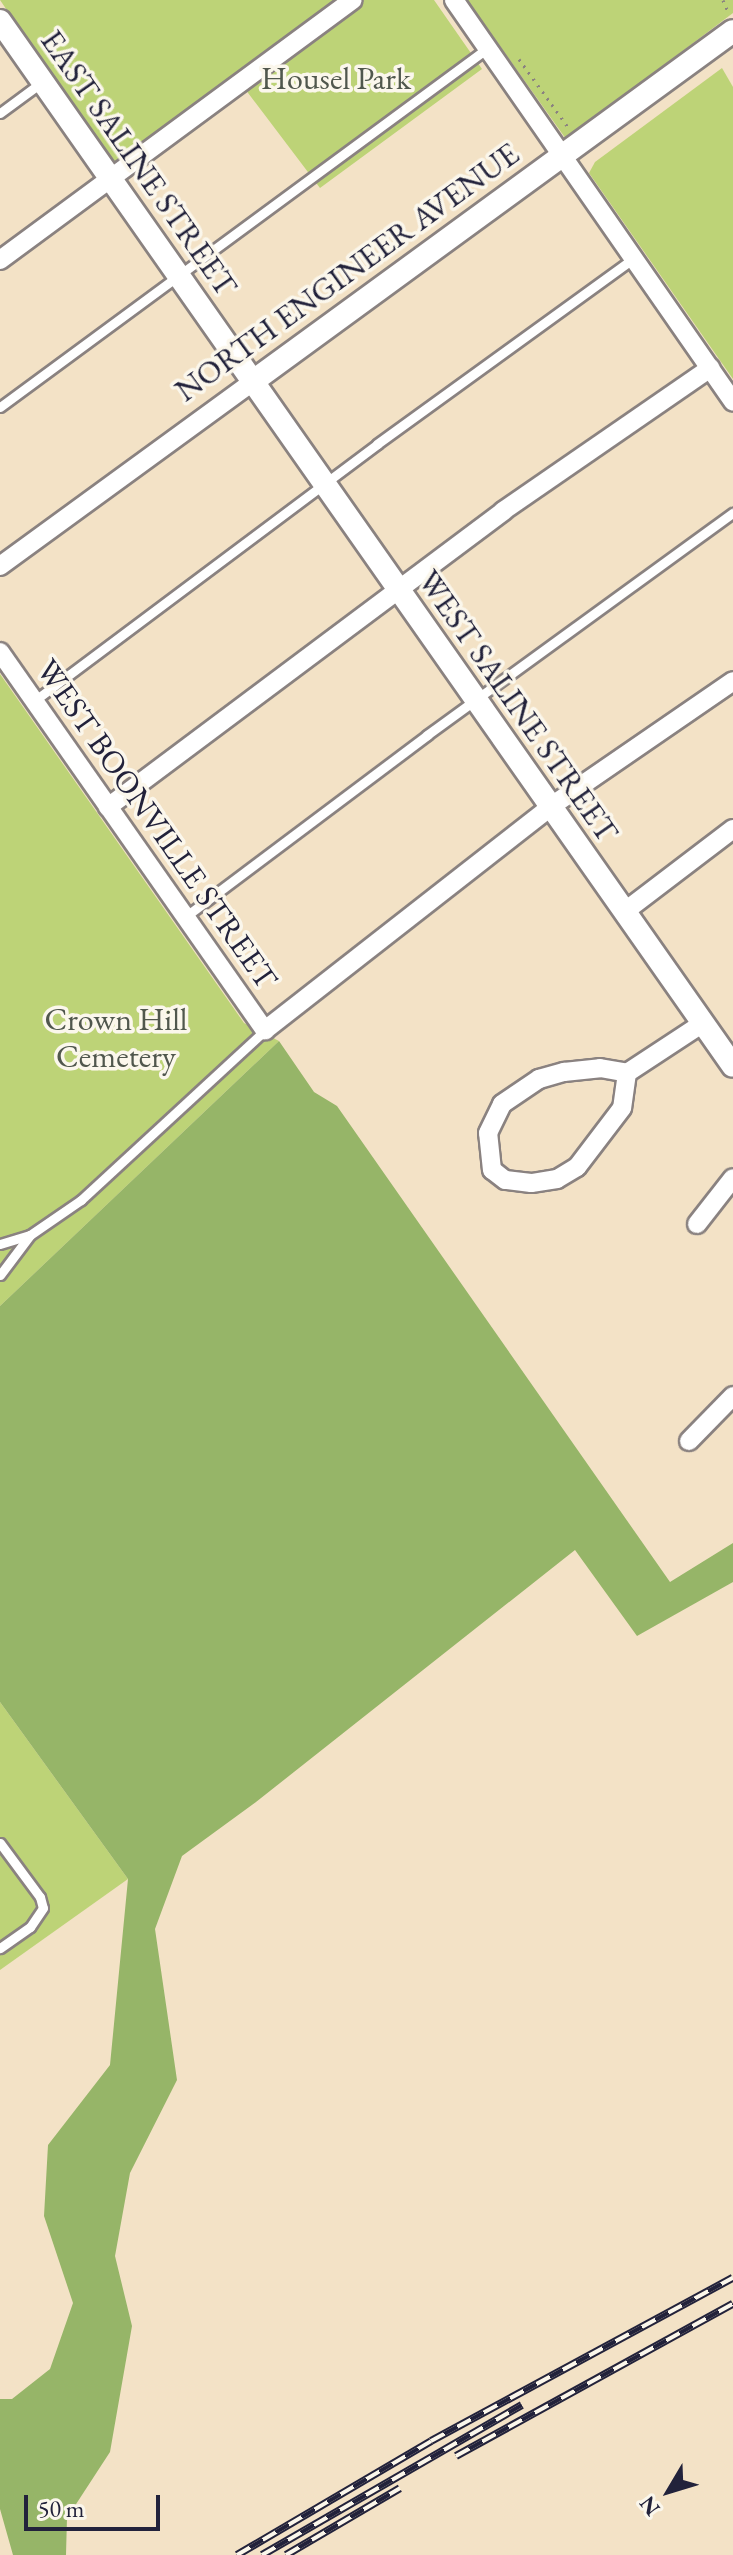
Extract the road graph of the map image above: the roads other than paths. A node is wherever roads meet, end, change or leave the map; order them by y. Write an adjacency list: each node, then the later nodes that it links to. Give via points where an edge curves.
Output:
1 (353, 0): 9 (street)
2 (454, 0): 5 (street)
3 (0, 21): 6 (street, EAST SALINE STREET)
4 (733, 31): 8 (street, NORTH ENGINEER AVENUE)
5 (489, 47): 8 (street); 12 (lane)
6 (42, 82): 7 (lane); 9 (street, EAST SALINE STREET)
7 (0, 113)
8 (562, 155): 10 (street); 14 (street, NORTH ENGINEER AVENUE)
9 (112, 180): 11 (street); 12 (street, EAST SALINE STREET)
10 (634, 258): 13 (street); 17 (lane)
11 (0, 260)
12 (179, 277): 14 (street, EAST SALINE STREET); 16 (lane)
13 (710, 368): 15 (street); 20 (street)
14 (252, 382): 17 (street, WEST SALINE STREET); 19 (street, NORTH ENGINEER AVENUE)
15 (733, 401)
16 (0, 407)
17 (323, 484): 20 (street, WEST SALINE STREET); 24 (lane)
18 (733, 513): 23 (lane)
19 (0, 566)
20 (397, 590): 23 (street, WEST SALINE STREET); 25 (street)
21 (0, 652): 24 (street, WEST BOONVILLE STREET)
22 (733, 681): 26 (street)
23 (475, 700): 26 (street, WEST SALINE STREET); 29 (lane)
24 (34, 701): 25 (street, WEST BOONVILLE STREET)
25 (108, 807): 29 (street, WEST BOONVILLE STREET)
26 (550, 807): 28 (street, WEST SALINE STREET); 31 (street)
27 (733, 829): 28 (street)
28 (624, 912): 30 (street, WEST SALINE STREET)
29 (185, 917): 31 (street, WEST BOONVILLE STREET)
30 (703, 1023): 32 (street, WEST SALINE STREET); 33 (street)
31 (265, 1030): 36 (lane, via 81,1200)
32 (733, 1066)
33 (627, 1073): 33 (street, via 600,1068 564,1072 517,1091 502,1104 488,1133 492,1170 505,1180 531,1183 557,1179 577,1167 622,1108)
34 (733, 1178): 35 (street)
35 (697, 1224)
36 (30, 1235): 37 (lane); 38 (lane)
37 (0, 1244)
38 (0, 1275)
39 (733, 1396): 40 (street)
40 (689, 1441)
41 (0, 1843): 42 (lane, via 43,1908 30,1927)
42 (0, 1948)

